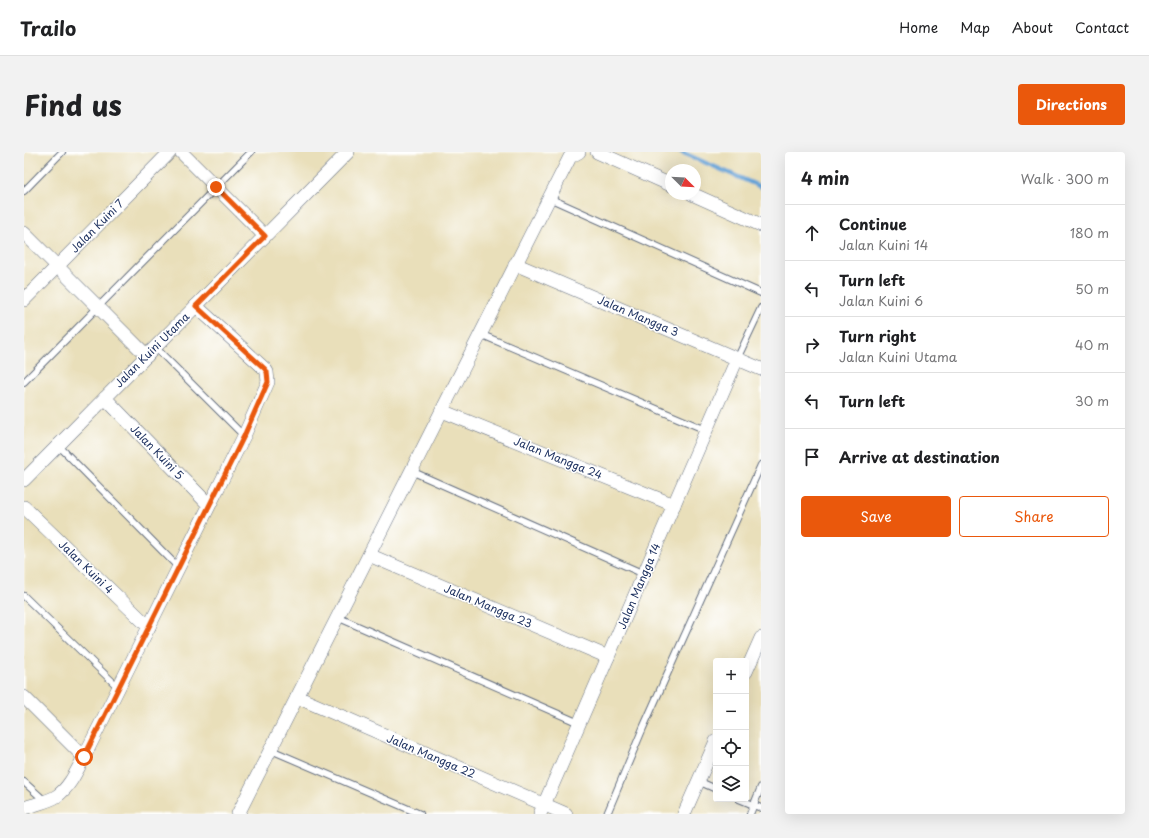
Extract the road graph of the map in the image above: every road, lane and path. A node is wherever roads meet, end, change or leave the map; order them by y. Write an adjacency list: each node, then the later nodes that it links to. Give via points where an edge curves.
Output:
1 (62, 152): 10 (lane)
2 (170, 152): 17 (street, Jalan Kuini 7)
3 (181, 152): 9 (street)
4 (251, 152): 9 (lane)
5 (348, 152): 15 (street, Jalan Kuini Utama)
6 (580, 152): 11 (street, via 570,157)
7 (597, 152): 8 (street)
8 (665, 182)
9 (216, 187): 15 (street); 21 (lane)
10 (24, 191)
11 (549, 198): 16 (street); 18 (lane)
12 (701, 198): 13 (street)
13 (761, 224)
14 (24, 233): 17 (street)
15 (265, 236): 20 (street, Jalan Kuini Utama)
16 (516, 264): 23 (street); 25 (street, Jalan Mangga 3)
17 (57, 266): 19 (street, Jalan Kuini 7); 21 (street)
18 (761, 293)
19 (24, 300)
20 (196, 306): 24 (street, Jalan Kuini Utama); 31 (street, via 265,369 268,377)
21 (98, 307): 24 (street); 27 (lane)
22 (761, 308): 25 (lane)
23 (480, 334): 29 (street); 30 (lane)
24 (151, 351): 28 (street, Jalan Kuini Utama); 31 (lane)
25 (738, 358): 26 (street, Jalan Mangga 3); 30 (street, Jalan Mangga 14)
26 (761, 369)
27 (24, 382)
28 (105, 398): 32 (street, Jalan Kuini Utama); 36 (street, Jalan Kuini 5)
29 (442, 411): 34 (street); 37 (street, Jalan Mangga 24)
30 (706, 430): 37 (street, Jalan Mangga 14)
31 (244, 436): 36 (street)
32 (58, 445): 35 (street, Jalan Kuini Utama); 40 (lane)
33 (761, 465): 68 (lane)
34 (411, 471): 39 (street); 41 (lane)
35 (24, 480)
36 (209, 505): 40 (street)
37 (674, 505): 41 (street, Jalan Mangga 14)
38 (24, 507): 44 (street, Jalan Kuini 4)
39 (369, 555): 43 (street); 46 (street, Jalan Mangga 23)
40 (178, 567): 44 (street)
41 (644, 574): 46 (street, Jalan Mangga 14)
42 (24, 596): 48 (lane)
43 (337, 617): 49 (street); 51 (lane)
44 (149, 627): 48 (street)
45 (761, 638): 47 (street)
46 (608, 657): 51 (street, Jalan Mangga 14)
47 (749, 668)
48 (119, 688): 54 (street)
49 (297, 697): 53 (street); 64 (street, Jalan Mangga 22)
50 (24, 698): 54 (street)
51 (579, 723): 64 (street, Jalan Mangga 14)
52 (713, 748): 55 (street)
53 (270, 750): 65 (street); 66 (lane)
54 (84, 757): 59 (street, via 68,785 57,796)
55 (698, 781): 58 (lane); 69 (street)
56 (24, 782): 59 (lane)
57 (761, 787): 61 (lane)
58 (713, 788)
59 (45, 801): 62 (street)
60 (746, 802): 61 (lane)
61 (753, 805): 63 (lane); 70 (lane)
62 (24, 808)
63 (761, 808)
64 (542, 809): 67 (street, Jalan Mangga 22)
65 (238, 814)
66 (420, 814)
67 (566, 814)
68 (606, 814)
69 (684, 814)
70 (750, 814)

